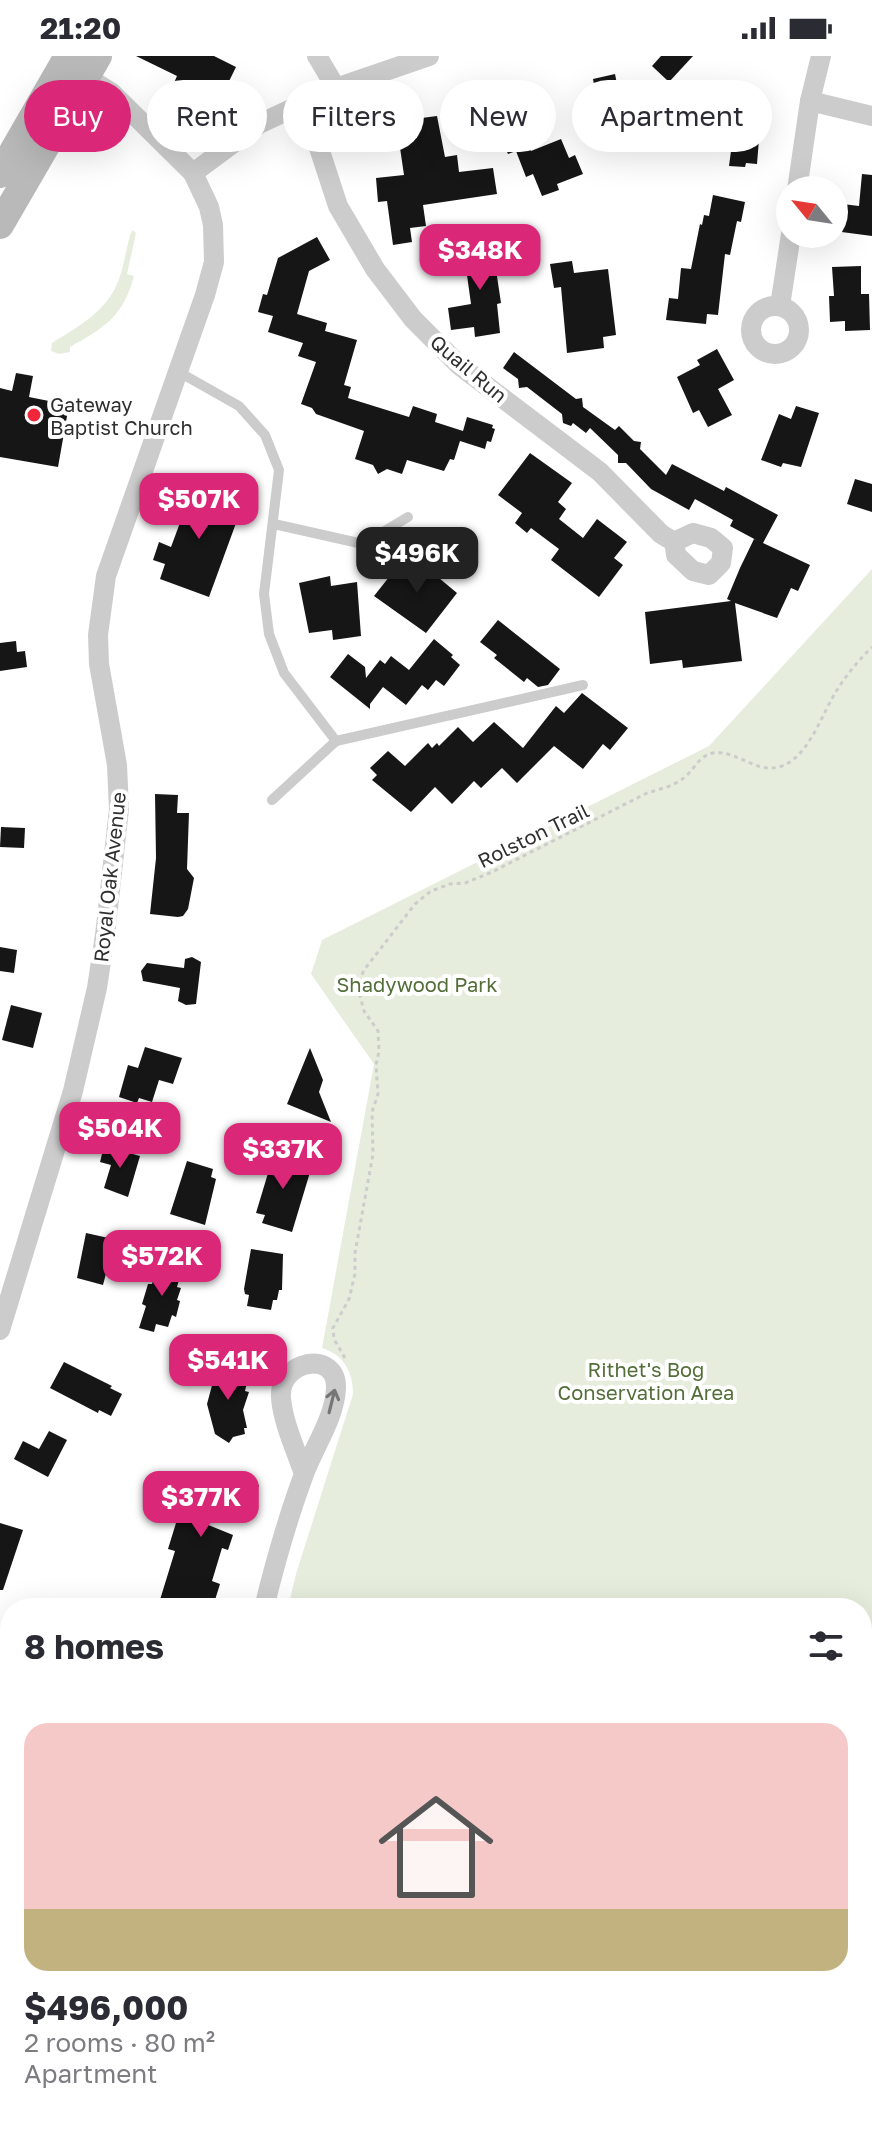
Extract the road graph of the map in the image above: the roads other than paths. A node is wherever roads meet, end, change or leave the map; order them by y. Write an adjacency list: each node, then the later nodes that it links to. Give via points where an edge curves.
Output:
1 (317, 56): 5 (street)
2 (429, 56): 6 (street)
3 (821, 56): 7 (street)
4 (79, 63): 11 (street, Royal Oak Avenue); 12 (main road); 14 (main road)
5 (331, 80)
6 (359, 80)
7 (810, 101): 9 (street); 13 (street)
8 (283, 112): 11 (street)
9 (872, 116)
10 (320, 152): 20 (street, Quail Run, via 338,206 375,269 413,319 459,365 600,472)
11 (193, 173): 17 (street, Royal Oak Avenue, via 209,207 214,262)
12 (0, 174)
13 (799, 176)
14 (0, 225)
15 (789, 248): 16 (street)
16 (780, 306)
17 (177, 371): 19 (lane, via 239,406 265,435 279,470); 24 (street, Royal Oak Avenue, via 115,547 101,605 99,664 117,765 119,809 97,988 73,1091)
18 (408, 517): 19 (lane, via 363,544)
19 (274, 524): 22 (lane, via 264,594 269,634 284,673)
20 (676, 543)
21 (583, 685): 22 (lane)
22 (336, 741): 23 (lane)
23 (272, 800)
24 (0, 1330)
25 (304, 1474): 25 (street, one-way to 25, via 335,1401 336,1383 323,1365 307,1363 284,1380 281,1396); 26 (street)
26 (267, 1598)

